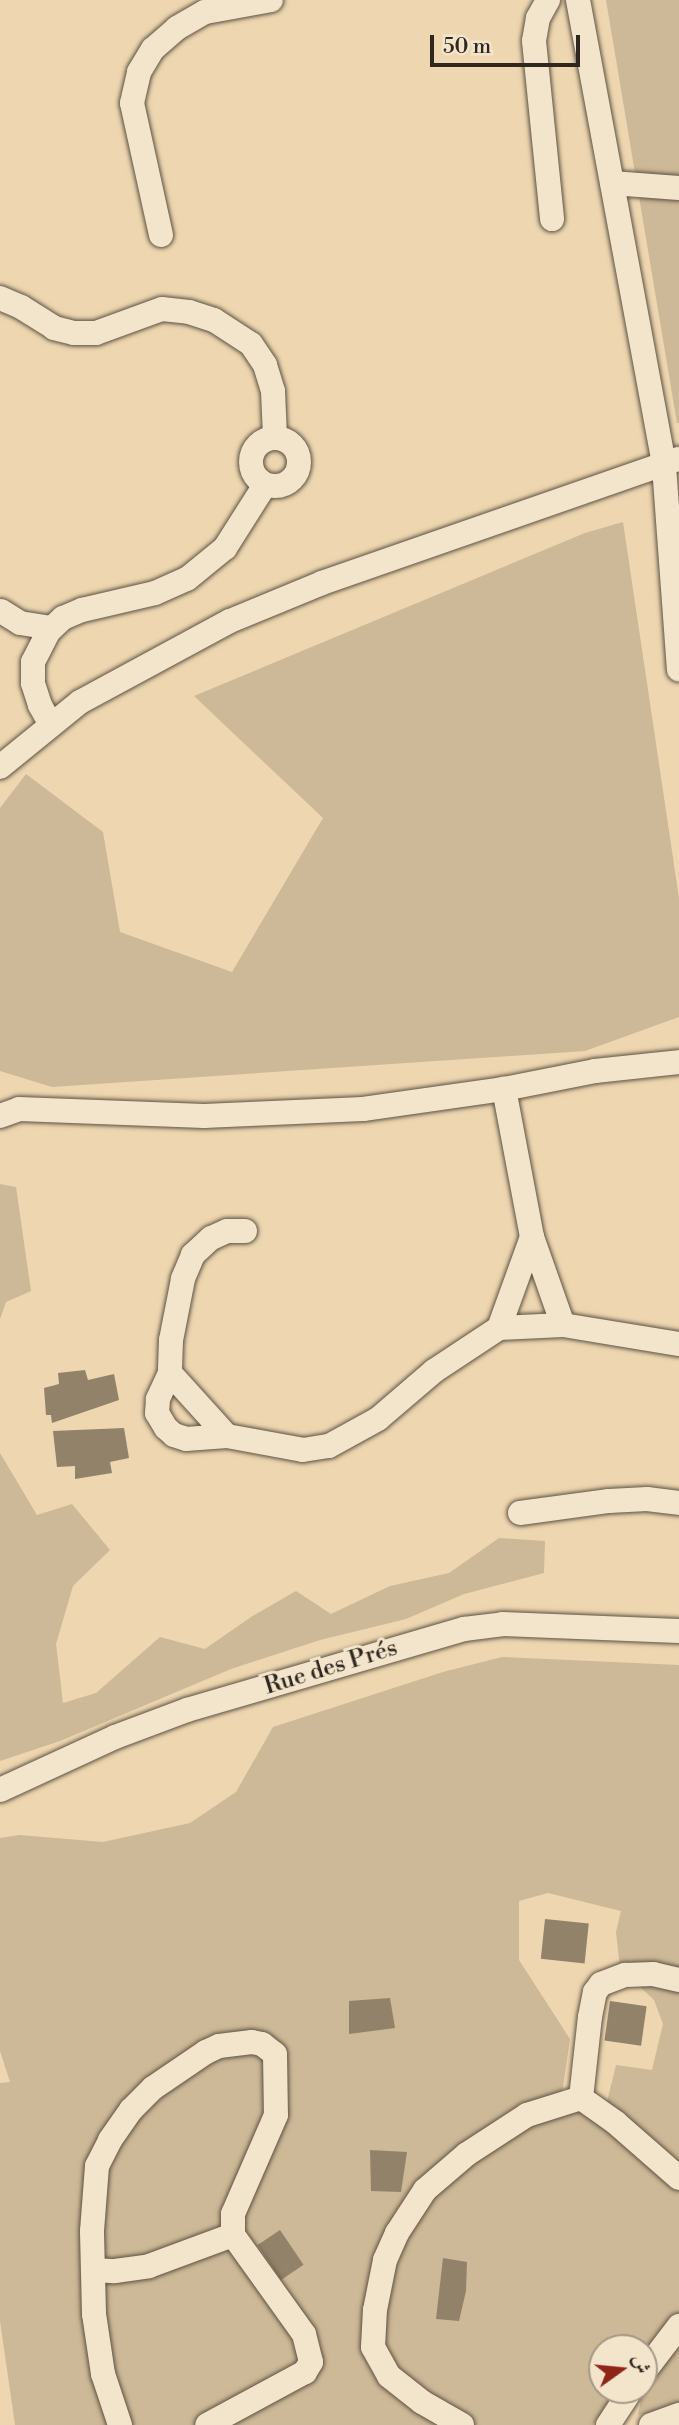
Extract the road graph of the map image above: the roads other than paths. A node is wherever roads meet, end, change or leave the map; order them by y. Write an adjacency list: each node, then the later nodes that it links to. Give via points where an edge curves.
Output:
1 (271, 0): 7 (street, via 205,12 153,49 139,72 132,103)
2 (548, 0): 6 (street, via 538,18 534,41)
3 (578, 0): 4 (street)
4 (612, 183): 5 (street); 10 (street)
5 (679, 188)
6 (552, 219)
7 (161, 235)
8 (0, 298): 9 (street, via 54,328 74,332 105,331 162,309 214,320 251,344 265,365 273,391)
9 (275, 438): 11 (street, via 260,443 251,457 253,473); 11 (street, via 296,449 298,471 281,486)
10 (672, 463): 16 (street); 17 (street, via 322,583 241,617 92,695)
11 (265, 485): 15 (street, via 225,548 187,579 155,593 82,610)
12 (0, 604): 13 (street)
13 (1, 611): 14 (street); 15 (street, via 20,623)
14 (0, 625)
15 (52, 628): 17 (street, via 39,645 33,672 40,705)
16 (679, 669)
17 (51, 725): 18 (street)
18 (1, 763)
19 (679, 1062): 20 (street, via 595,1071)
20 (503, 1089): 21 (street, via 363,1109 286,1114); 23 (street)
21 (6, 1109)
22 (245, 1231): 27 (street, via 211,1238 193,1255 183,1279 171,1340)
23 (532, 1237): 24 (street); 25 (street)
24 (563, 1325): 25 (street); 26 (street)
25 (499, 1328): 28 (street, via 433,1371 378,1419 329,1446 303,1450)
26 (679, 1345)
27 (170, 1373): 28 (street); 28 (street, via 158,1399 158,1413 166,1428 186,1439)
28 (227, 1436)
29 (679, 1503): 30 (street, via 609,1501)
30 (520, 1513)
31 (679, 1631): 32 (street, Rue des Prés, via 502,1624 464,1629 187,1710)
32 (0, 1790)
33 (679, 1980): 34 (street, via 653,1974 625,1975 601,1984 590,2017)
34 (581, 2098): 35 (street); 44 (street, via 527,2115 444,2173 425,2190 385,2260 372,2331 379,2361 401,2386)
35 (679, 2178)
36 (233, 2235): 37 (street, via 149,2266); 37 (street, via 236,2203 276,2115 275,2054 252,2042 219,2046 184,2066 146,2095 110,2140 97,2166); 43 (street, via 304,2334 311,2362 305,2372)
37 (93, 2270): 42 (street, via 103,2374)
38 (679, 2326): 39 (street)
39 (658, 2354)
40 (622, 2404): 45 (street)
41 (679, 2415): 46 (street)
42 (120, 2425)
43 (207, 2425)
44 (461, 2425)
45 (608, 2425)
46 (651, 2425)

